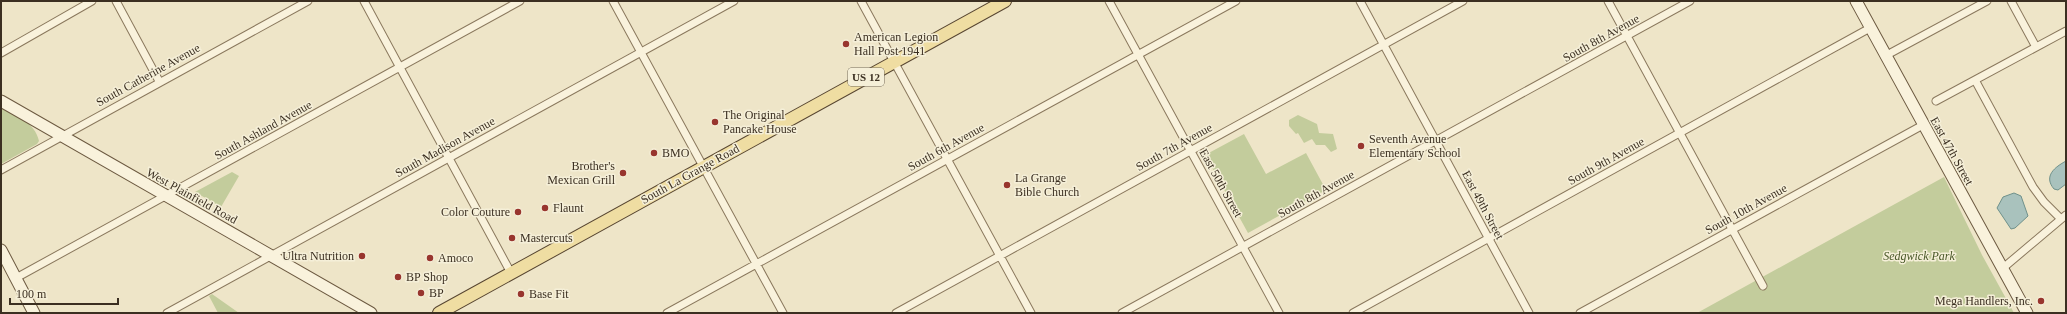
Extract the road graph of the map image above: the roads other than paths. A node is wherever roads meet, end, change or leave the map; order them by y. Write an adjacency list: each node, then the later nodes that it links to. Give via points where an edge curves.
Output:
1 (92, 1): 24 (street)
2 (116, 1): 31 (street)
3 (308, 1): 31 (street, South Catherine Avenue)
4 (364, 1): 29 (street)
5 (520, 1): 29 (street, South Ashland Avenue)
6 (613, 1): 25 (street)
7 (734, 1): 25 (street, South Madison Avenue)
8 (861, 1): 28 (street)
9 (1005, 1): 28 (main road, South La Grange Road / US 12)
10 (1109, 1): 26 (street, East 50th Street)
11 (1236, 1): 26 (street, South 6th Avenue)
12 (1360, 1): 22 (street, East 49th Street)
13 (1463, 1): 22 (street, South 7th Avenue)
14 (1608, 1): 21 (street)
15 (1690, 1): 21 (street, South 8th Avenue)
16 (1856, 1): 19 (main road, East 47th Street)
17 (1987, 1): 27 (street)
18 (2011, 1): 23 (street)
19 (1870, 28): 27 (main road, East 47th Street); 35 (street, South 9th Avenue)
20 (2066, 31): 23 (street)
21 (1627, 36): 35 (street); 37 (street, South 8th Avenue)
22 (1384, 44): 37 (street, East 49th Street); 38 (street, South 7th Avenue)
23 (2036, 47): 30 (street)
24 (1, 52)
25 (641, 52): 39 (street, South Madison Avenue); 41 (street)
26 (1138, 54): 38 (street, East 50th Street); 40 (street, South 6th Avenue)
27 (1885, 56): 34 (main road, East 47th Street)
28 (894, 62): 40 (street); 41 (main road, South La Grange Road / US 12)
29 (400, 67): 39 (street); 43 (street, South Ashland Avenue)
30 (1975, 80): 33 (street); 44 (street, via 2033,187 2044,202)
31 (159, 81): 36 (street, South Catherine Avenue)
32 (1, 101): 36 (main road, West Plainfield Road)
33 (1936, 102)
34 (1923, 125): 45 (street, South 10th Avenue); 52 (main road, East 47th Street)
35 (1680, 133): 45 (street); 46 (street, South 9th Avenue)
36 (60, 136): 42 (street, South Catherine Avenue); 43 (main road, West Plainfield Road)
37 (1436, 141): 46 (street, East 49th Street); 47 (street, South 8th Avenue)
38 (1190, 150): 47 (street, East 50th Street); 50 (street, South 7th Avenue)
39 (449, 158): 49 (street, South Madison Avenue); 53 (street)
40 (948, 159): 50 (street); 51 (street, South 6th Avenue)
41 (703, 167): 51 (street); 53 (main road, South La Grange Road / US 12)
42 (1, 170)
43 (165, 196): 49 (main road, West Plainfield Road); 54 (street, South Ashland Avenue)
44 (2063, 217): 52 (street)
45 (1732, 229): 55 (street); 68 (street, South 10th Avenue)
46 (1488, 238): 66 (street, South 9th Avenue); 67 (street, East 49th Street)
47 (1243, 246): 64 (street, South 8th Avenue); 65 (street, East 50th Street)
48 (2, 253): 54 (main road)
49 (272, 255): 57 (street, South Madison Avenue); 58 (main road, West Plainfield Road)
50 (1000, 255): 62 (street, South 7th Avenue); 63 (street)
51 (756, 264): 60 (street, South 6th Avenue); 61 (street)
52 (2003, 268): 69 (main road, East 47th Street)
53 (511, 273): 59 (main road, South La Grange Road / US 12)
54 (16, 278): 56 (main road)
55 (1763, 286)
56 (34, 313)
57 (167, 313)
58 (371, 313)
59 (439, 313)
60 (667, 313)
61 (783, 313)
62 (896, 313)
63 (1031, 313)
64 (1122, 313)
65 (1279, 313)
66 (1353, 313)
67 (1529, 313)
68 (1580, 313)
69 (2028, 313)

